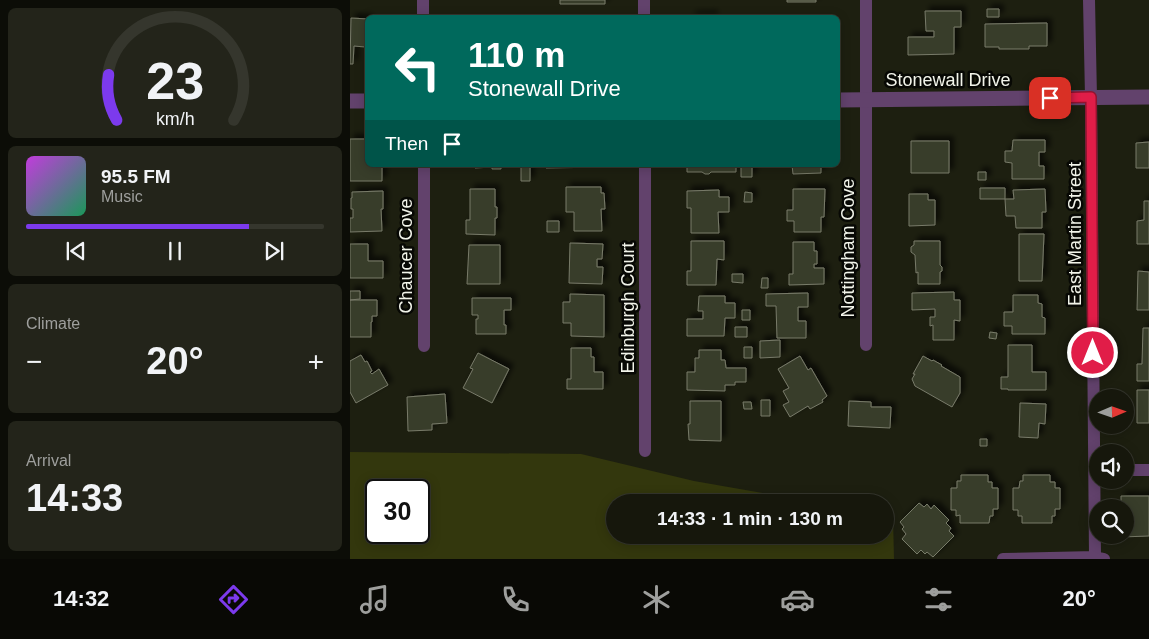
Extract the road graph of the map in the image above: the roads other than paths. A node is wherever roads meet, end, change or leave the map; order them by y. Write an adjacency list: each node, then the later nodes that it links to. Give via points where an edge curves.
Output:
1 (423, 0): 5 (street)
2 (644, 0): 6 (street)
3 (866, 0): 9 (street, Nottingham Cove)
4 (1089, 0): 7 (street, East Martin Street)
5 (423, 15)
6 (644, 15)
7 (1091, 97): 8 (street, Stonewall Drive); 9 (street, Stonewall Drive); 17 (street, East Martin Street)
8 (1149, 97)
9 (866, 99): 10 (street, Stonewall Drive); 15 (street, Nottingham Cove)
10 (840, 100)
11 (350, 101): 12 (street)
12 (365, 101)
13 (424, 167): 16 (street, Chaucer Cove)
14 (645, 167): 18 (street, Edinburgh Court)
15 (866, 345)
16 (424, 346)
17 (1096, 444)
18 (645, 451)
19 (1134, 470): 20 (street)
20 (1149, 470)
21 (1097, 489): 22 (street, East Martin Street)
22 (1100, 558): 23 (street)
23 (1004, 559)

